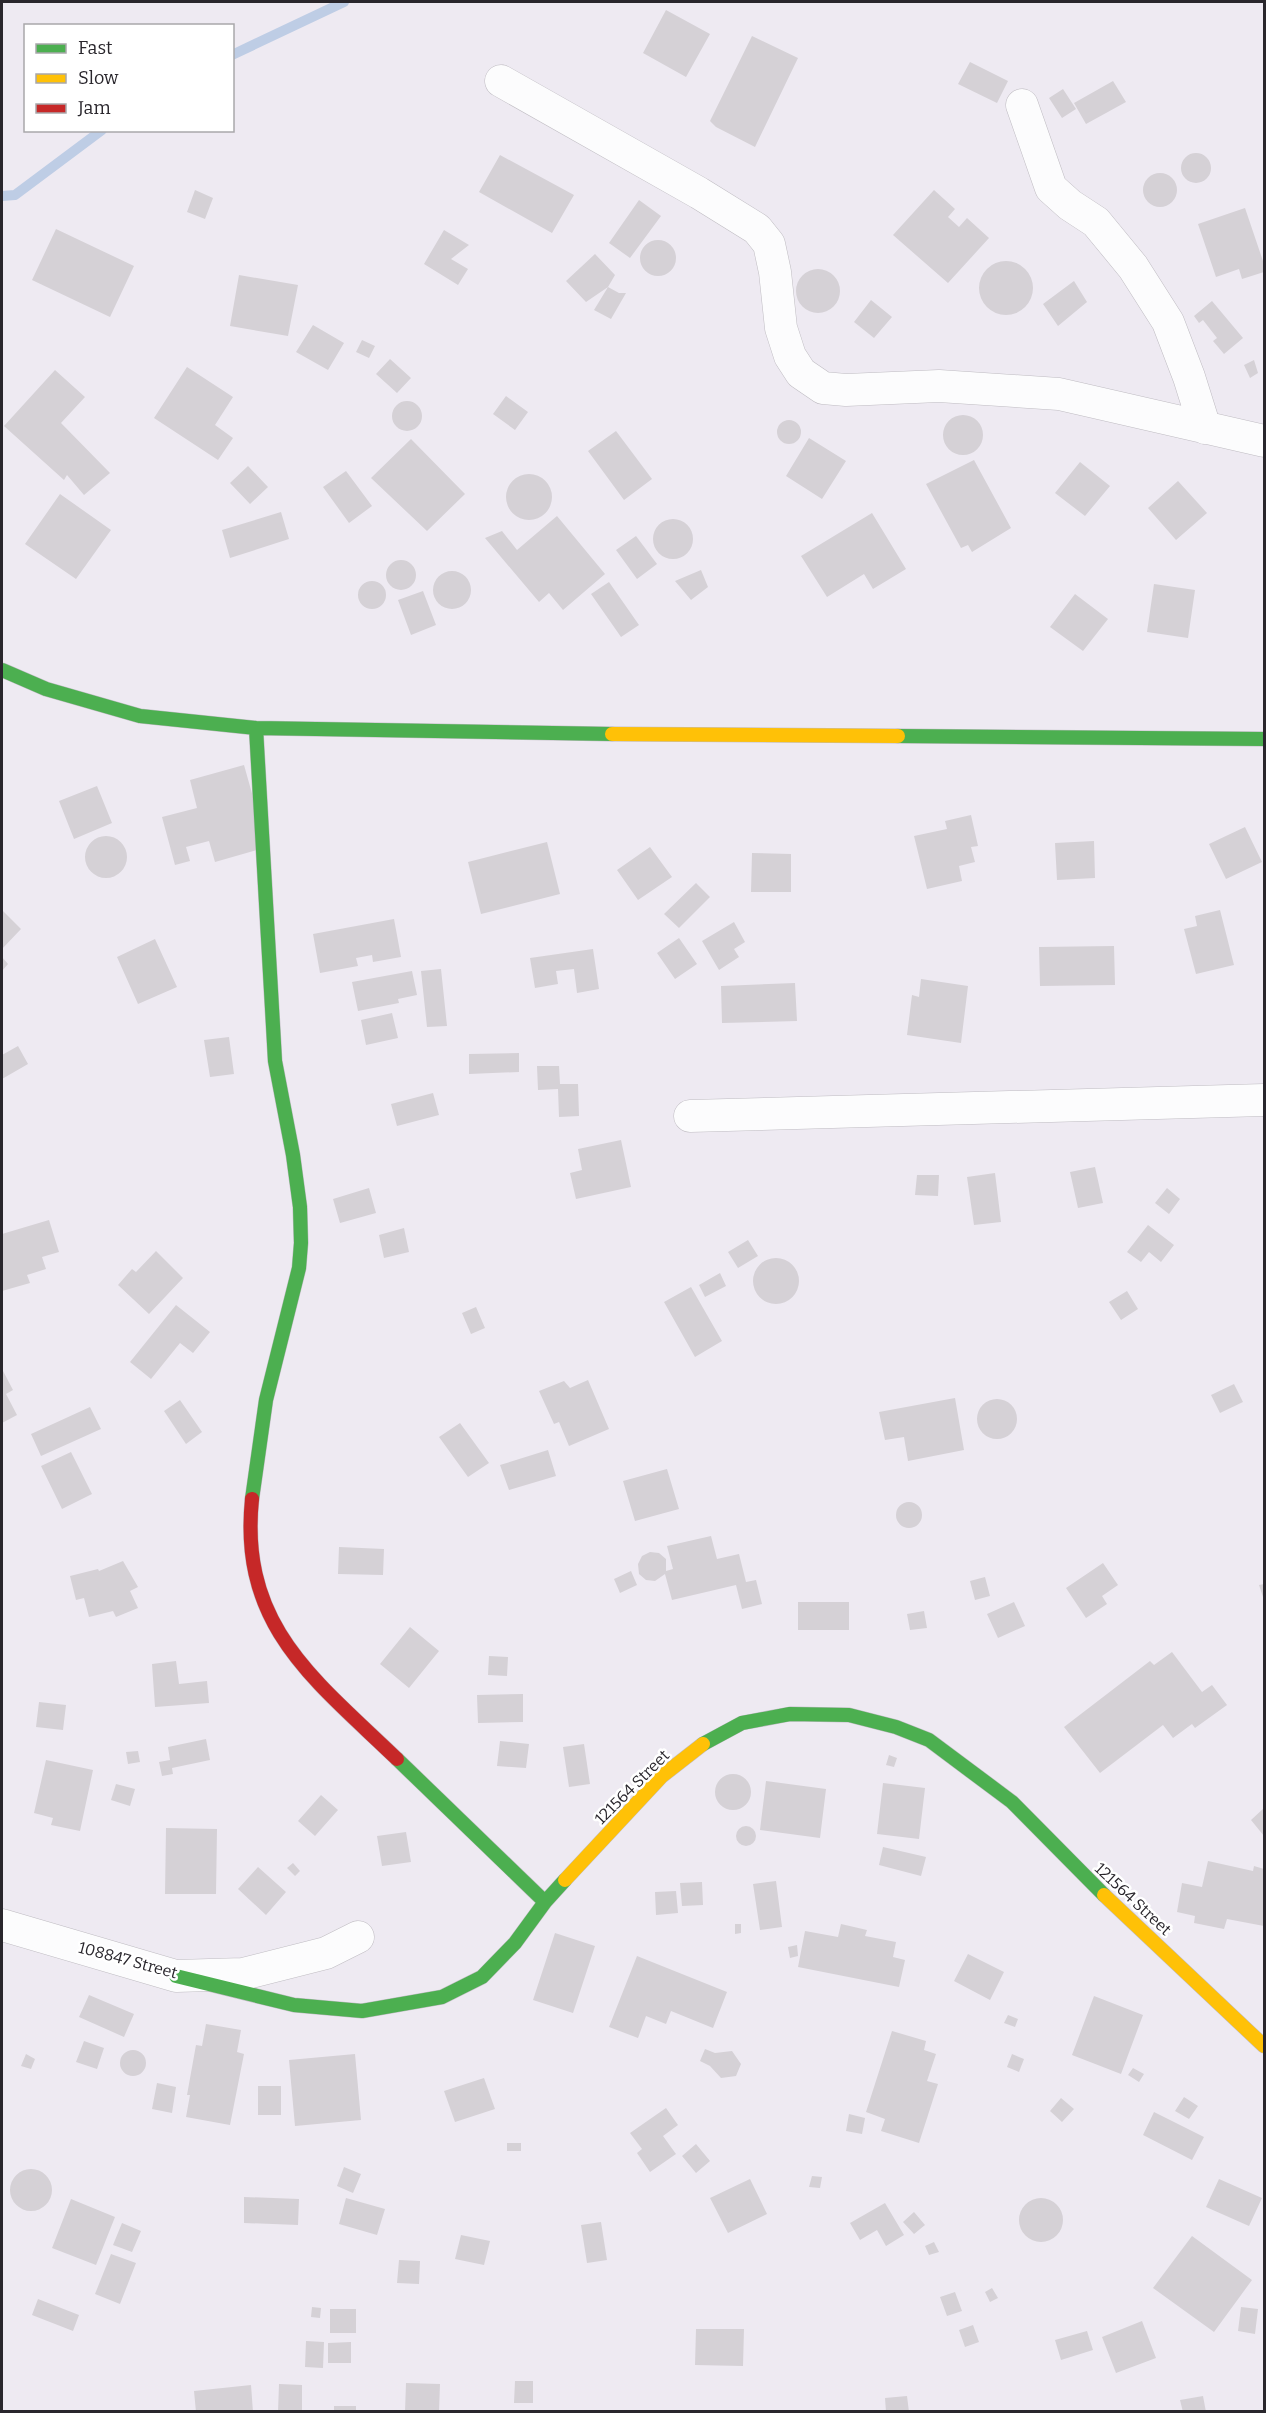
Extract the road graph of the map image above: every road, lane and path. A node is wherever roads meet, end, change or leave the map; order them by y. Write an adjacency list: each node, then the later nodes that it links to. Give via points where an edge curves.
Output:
1 (501, 81): 3 (street, via 757,229 769,244 790,356 801,373 823,388 939,386 1059,394)
2 (1022, 105): 3 (street, via 1051,188 1096,222 1133,267 1168,322 1190,377)
3 (1204, 428): 4 (street)
4 (1264, 441)
5 (2, 670): 6 (street, via 46,689 140,716)
6 (256, 728): 7 (street); 10 (street, via 275,1061 294,1166 301,1243 299,1269 266,1400 254,1480 249,1530 256,1579 267,1612 284,1643 322,1687)
7 (1264, 739)
8 (1264, 1100): 9 (street)
9 (690, 1116)
10 (545, 1902): 13 (street, 121564 Street, via 515,1943 482,1977 442,1997 362,2011 294,2004); 14 (street, 121564 Street, via 662,1776 726,1730 790,1714 849,1715 929,1740 996,1788)
11 (2, 1925): 13 (street, 108847 Street)
12 (358, 1937): 13 (street, 108847 Street, via 326,1953 243,1974)
13 (176, 1976)
14 (1264, 2046)

